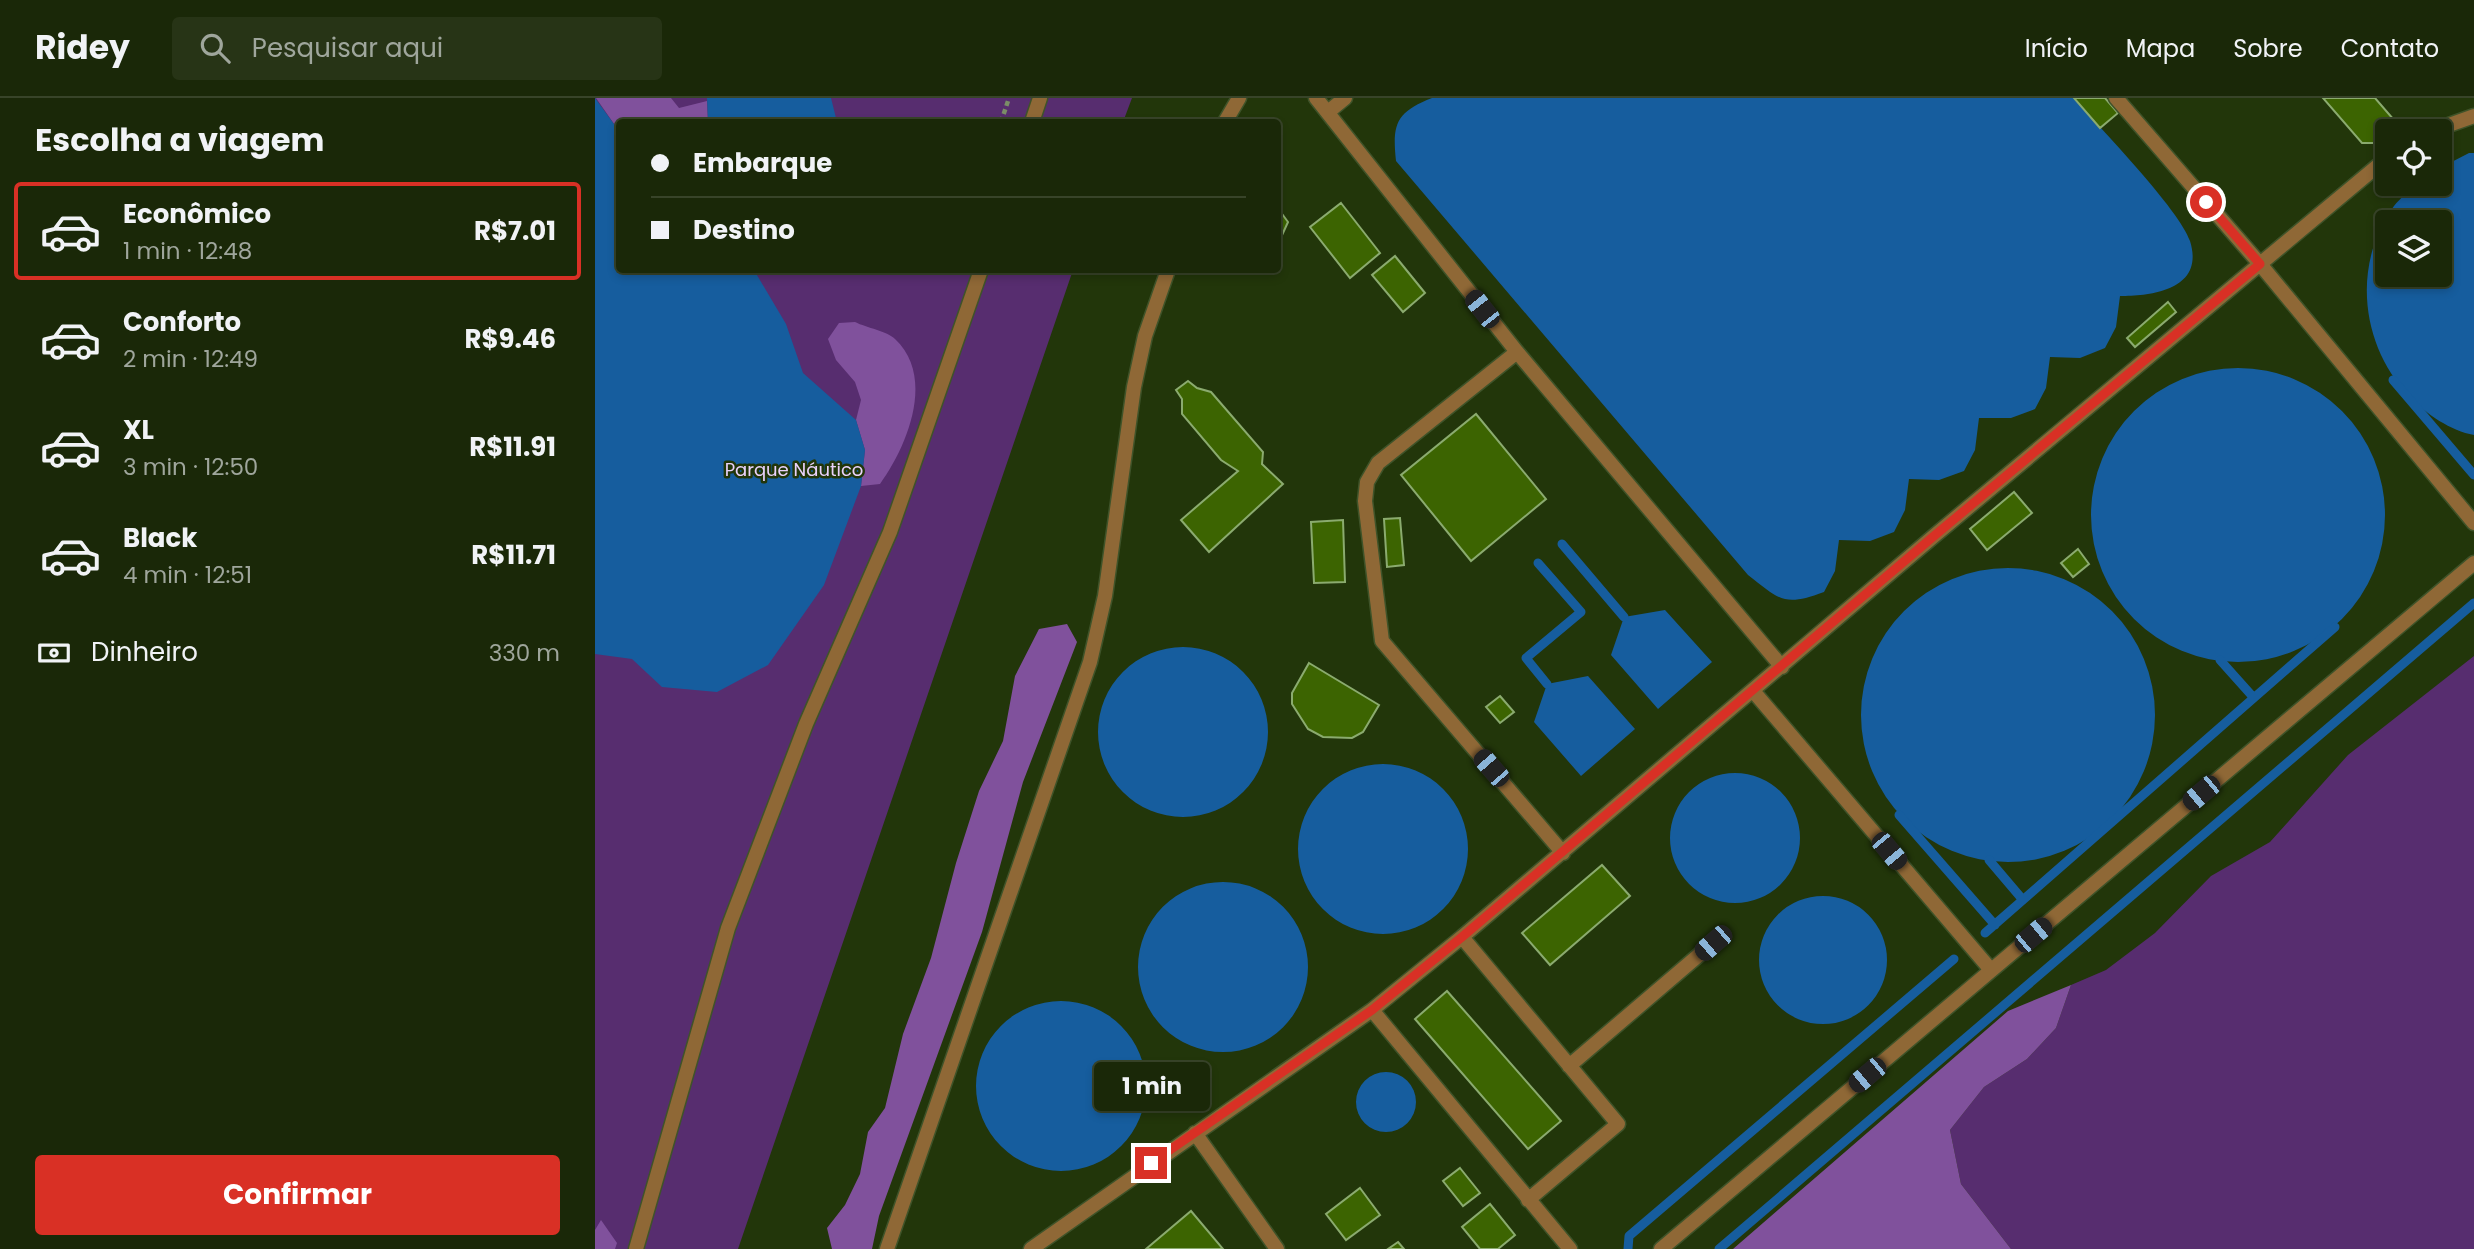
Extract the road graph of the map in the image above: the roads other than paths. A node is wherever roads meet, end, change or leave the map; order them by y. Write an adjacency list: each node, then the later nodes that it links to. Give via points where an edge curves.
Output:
1 (1040, 98): 8 (lane)
2 (1239, 98): 9 (lane)
3 (1316, 98): 6 (lane)
4 (1345, 98): 6 (lane)
5 (2116, 98): 12 (lane)
6 (1328, 112): 15 (lane)
7 (2474, 116): 10 (lane)
8 (1033, 119)
9 (1227, 119)
10 (2452, 124)
11 (2375, 169): 12 (lane)
12 (2260, 264): 16 (lane); 18 (lane)
13 (980, 273): 29 (lane, via 890,532 806,724 728,928)
14 (1167, 273): 30 (lane, via 1145,336 1134,387 1105,596 1090,662)
15 (1517, 352): 18 (lane); 20 (lane, via 1378,463 1367,482 1365,501 1382,641)
16 (2474, 523)
17 (2474, 563): 23 (lane)
18 (1782, 667): 19 (lane)
19 (1754, 692): 20 (lane); 23 (lane)
20 (1563, 853): 21 (lane)
21 (1462, 937): 24 (lane); 25 (lane)
22 (1713, 943): 25 (lane)
23 (1991, 970): 34 (lane)
24 (1372, 1010): 26 (lane); 27 (lane)
25 (1569, 1066): 27 (lane, via 1618,1124)
26 (1195, 1133): 28 (lane); 32 (lane)
27 (1528, 1200): 33 (lane)
28 (1047, 1244): 31 (lane)
29 (636, 1249)
30 (887, 1249)
31 (1031, 1249)
32 (1277, 1249)
33 (1570, 1249)
34 (1661, 1249)

